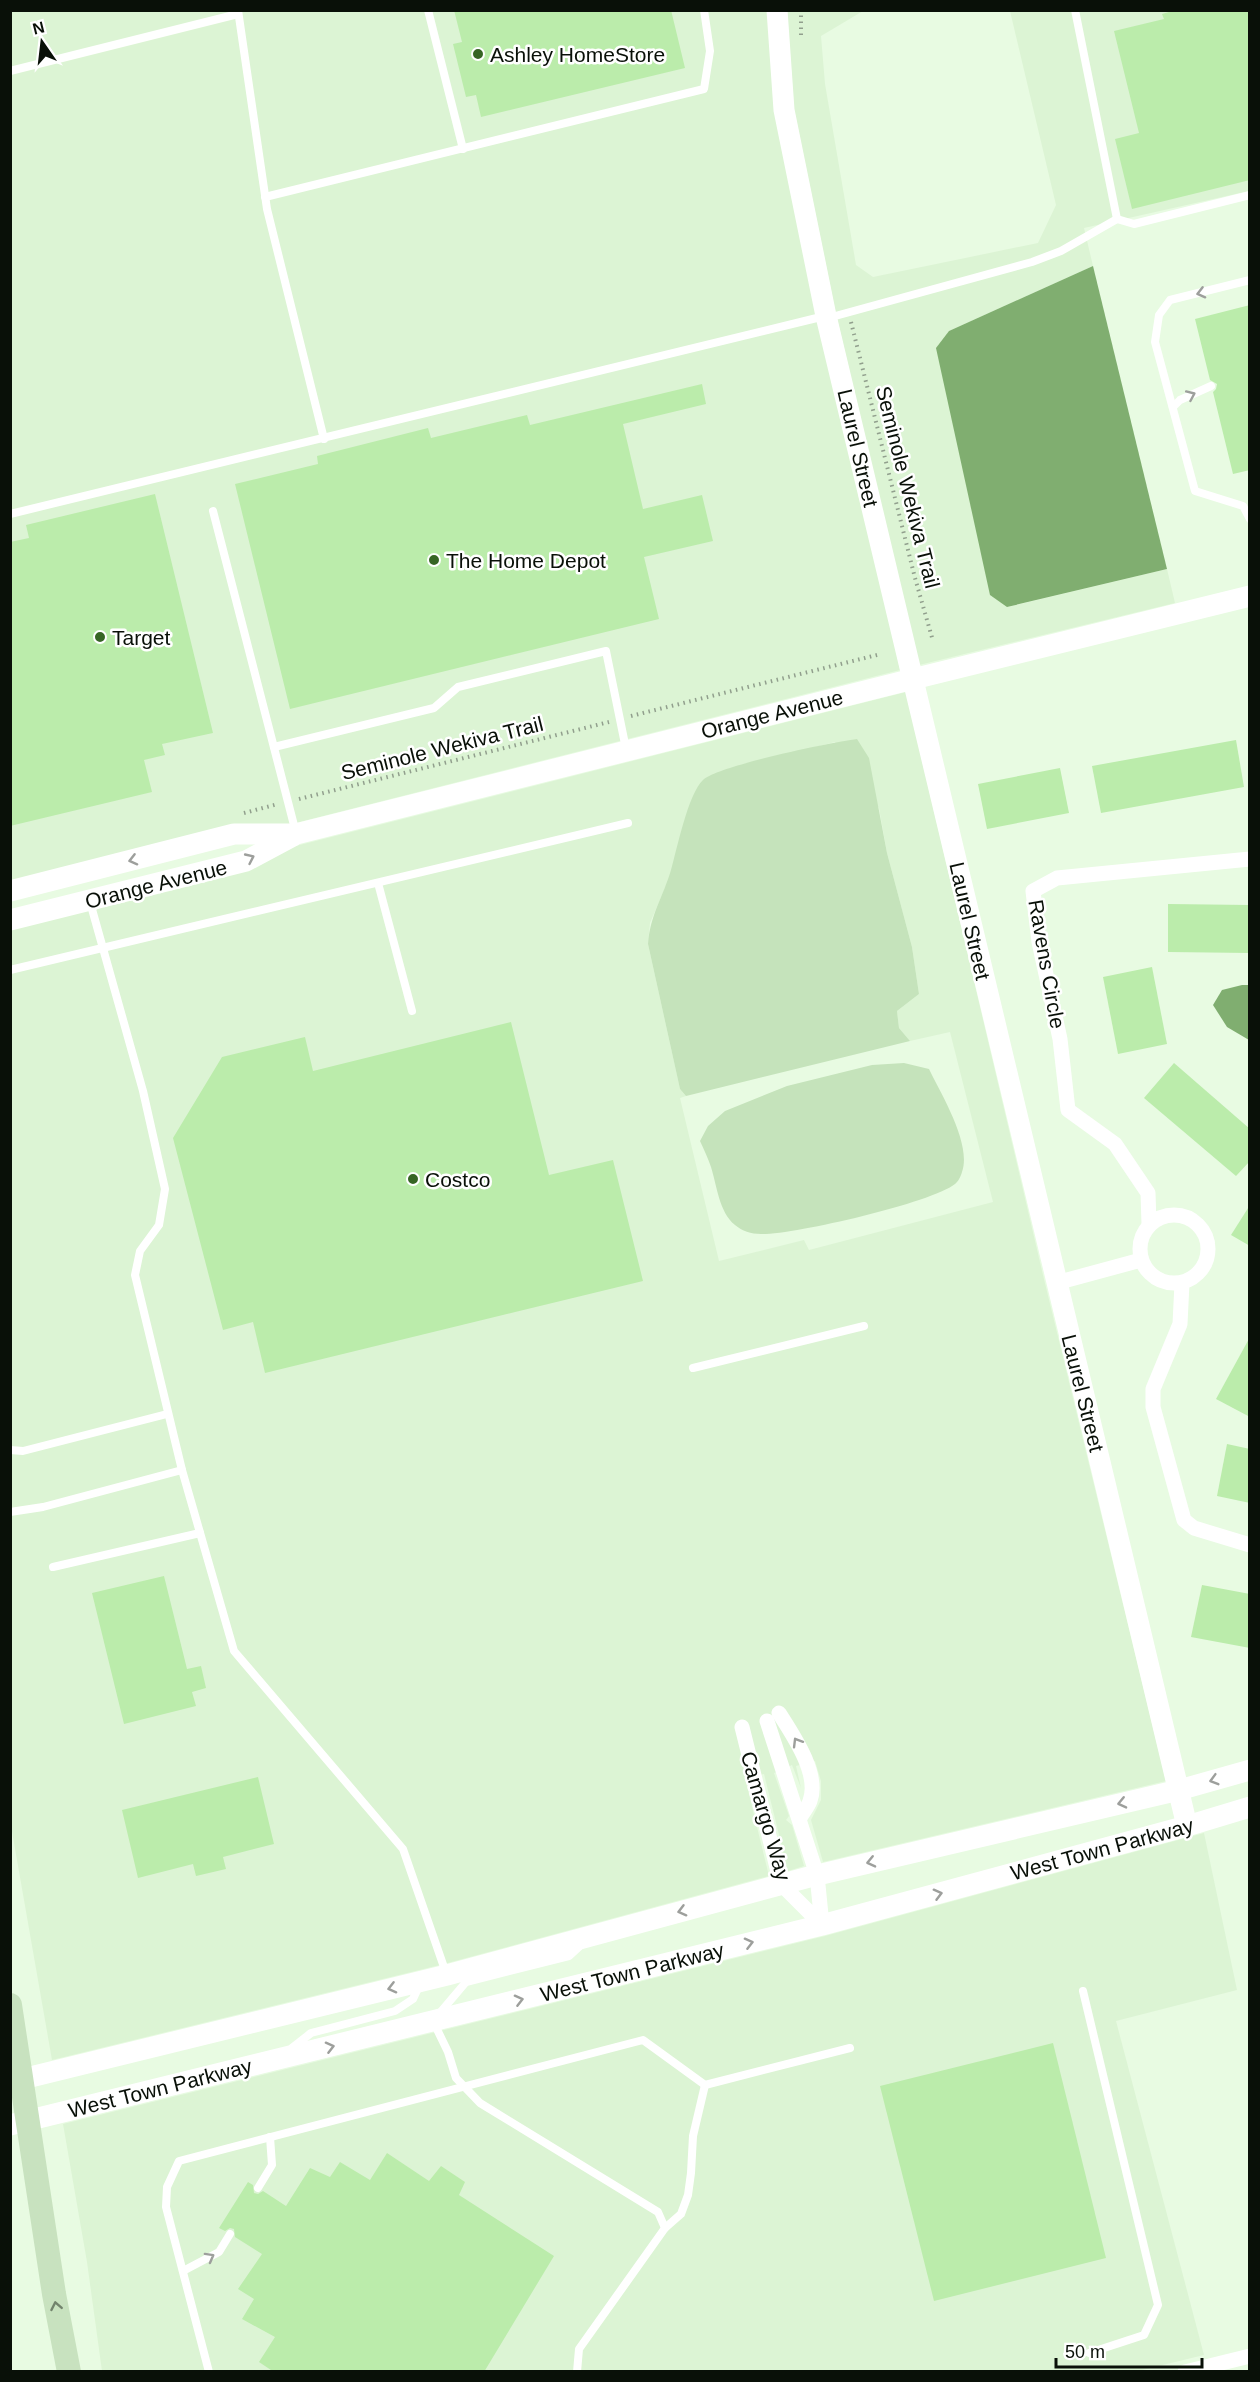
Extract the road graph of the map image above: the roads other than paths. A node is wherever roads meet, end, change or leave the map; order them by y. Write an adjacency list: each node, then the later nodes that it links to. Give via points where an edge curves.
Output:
1 (428, 10): 7 (lane)
2 (704, 10): 7 (lane, via 710,51 704,89)
3 (777, 10): 12 (street, Laurel Street, via 784,110)
4 (1075, 10): 10 (lane)
5 (238, 12): 6 (lane); 9 (lane)
6 (10, 71)
7 (463, 149): 9 (lane)
8 (1250, 195): 10 (lane, via 1134,224)
9 (265, 197): 15 (lane)
10 (1117, 219): 12 (lane, via 1061,252 1032,262)
11 (1250, 280): 14 (lane, one-way to 14, via 1170,300 1159,315 1155,342)
12 (826, 317): 15 (lane); 20 (street, Laurel Street)
13 (1211, 386): 14 (lane, one-way to 13)
14 (1173, 407): 18 (lane, via 1195,491 1243,506)
15 (324, 439): 17 (lane)
16 (213, 511): 21 (lane)
17 (10, 514)
18 (1250, 519)
19 (1250, 596): 20 (street, Orange Avenue)
20 (912, 679): 22 (street, Orange Avenue); 35 (street, Laurel Street)
21 (274, 747): 22 (lane, via 434,708 458,687 606,651); 24 (lane)
22 (627, 751): 24 (street, Orange Avenue)
23 (628, 823): 26 (lane)
24 (296, 834): 27 (street, Orange Avenue, one-way to 27, via 234,834); 28 (street, Orange Avenue, one-way to 24, via 246,861)
25 (1250, 859): 33 (street, Ravens Circle, via 1057,878 1033,891 1039,942 1060,1039 1068,1110 1115,1144 1148,1193)
26 (378, 883): 30 (lane); 32 (lane)
27 (10, 891)
28 (90, 901): 29 (street, Orange Avenue); 30 (lane)
29 (10, 920)
30 (104, 948): 31 (lane); 39 (lane, via 165,1189 159,1225 140,1251 135,1275)
31 (10, 970)
32 (412, 1011)
33 (1149, 1224): 34 (street, Ravens Circle, via 1140,1240); 36 (street, via 1165,1216 1183,1216 1199,1225 1207,1241 1207,1259 1198,1275)
34 (1141, 1260): 35 (street); 36 (street, via 1148,1274 1164,1283)
35 (1056, 1283): 48 (street, Laurel Street)
36 (1182, 1283): 44 (street, via 1180,1324 1153,1389 1153,1407 1184,1520 1194,1528)
37 (864, 1326): 38 (lane)
38 (693, 1368)
39 (167, 1414): 40 (lane, via 23,1451); 41 (lane)
40 (10, 1450)
41 (182, 1470): 42 (lane); 43 (lane)
42 (10, 1512)
43 (200, 1533): 45 (lane); 56 (lane, via 234,1651 403,1849)
44 (1250, 1545)
45 (53, 1567)
46 (742, 1727): 53 (street, Camargo Way)
47 (1250, 1770): 48 (street, West Town Parkway, one-way to 48)
48 (1179, 1790): 51 (street, Laurel Street); 52 (street, West Town Parkway, one-way to 52)
49 (1250, 1807): 51 (street, West Town Parkway)
50 (800, 1818): 50 (street, Camargo Way, one-way to 50, via 811,1800 811,1781 802,1750 773,1717); 52 (street, Camargo Way)
51 (1187, 1826): 54 (street, West Town Parkway, one-way to 51)
52 (817, 1875): 53 (street, West Town Parkway); 54 (street, Camargo Way)
53 (781, 1884): 54 (street, Camargo Way); 55 (street, West Town Parkway, one-way to 55)
54 (822, 1925): 60 (street, West Town Parkway, one-way to 54)
55 (592, 1935): 56 (street, West Town Parkway); 60 (lane, via 569,1956 466,1982)
56 (447, 1975): 57 (street, West Town Parkway)
57 (422, 1981): 62 (lane, via 413,1999 395,2011 311,2033); 63 (street, West Town Parkway, one-way to 63)
58 (1083, 1991): 72 (lane, via 1158,2305 1144,2335)
59 (10, 2005): 63 (main road)
60 (433, 2021): 62 (street, West Town Parkway, one-way to 60); 65 (lane, via 456,2078)
61 (850, 2048): 64 (lane)
62 (280, 2059): 66 (street, West Town Parkway)
63 (16, 2081): 66 (main road)
64 (705, 2085): 65 (lane, via 644,2040); 69 (lane, via 693,2136 688,2195 681,2214)
65 (465, 2088): 67 (lane); 69 (lane, via 480,2103 658,2212)
66 (19, 2123): 74 (main road, one-way to 66)
67 (270, 2138): 68 (lane, via 272,2165); 71 (lane, via 179,2161 167,2187 166,2207)
68 (258, 2188)
69 (666, 2228): 76 (lane, via 579,2349)
70 (230, 2234): 71 (lane, one-way to 70, via 219,2252)
71 (183, 2271): 75 (lane)
72 (1089, 2353)
73 (1250, 2356): 77 (street)
74 (69, 2372)
75 (209, 2372)
76 (577, 2372)
77 (1185, 2372)

